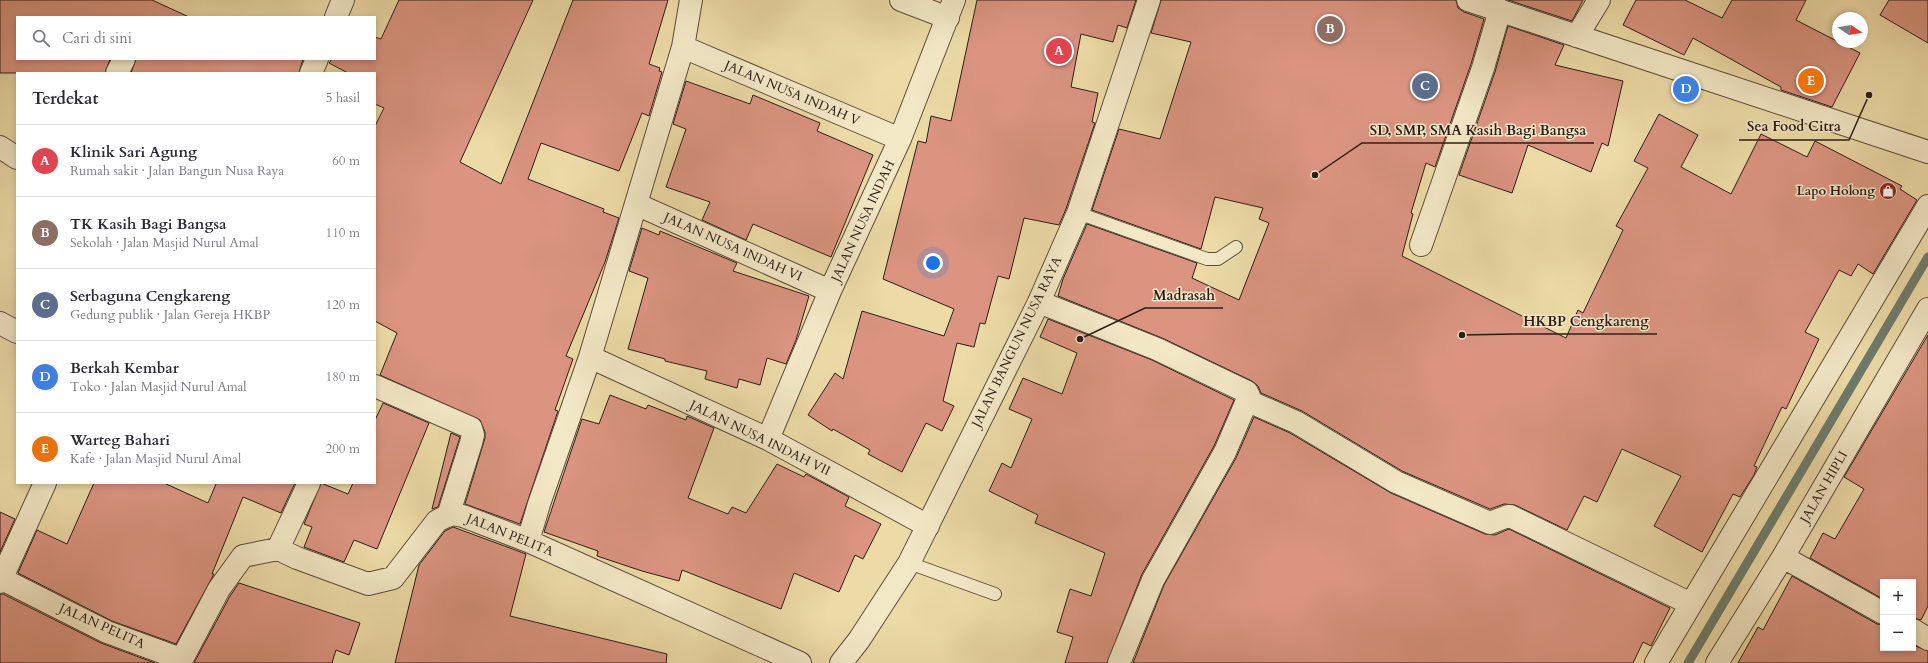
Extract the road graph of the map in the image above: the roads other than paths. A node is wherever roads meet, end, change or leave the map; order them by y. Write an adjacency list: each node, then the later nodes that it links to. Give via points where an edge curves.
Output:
1 (343, 0): 9 (street)
2 (691, 0): 11 (street)
3 (901, 0): 7 (street)
4 (1149, 0): 22 (street, JALAN BANGUN NUSA RAYA)
5 (1468, 0): 8 (street)
6 (1599, 0): 10 (street)
7 (951, 9): 16 (street, JALAN NUSA INDAH)
8 (1500, 10): 10 (street); 23 (street, via 1483,68)
9 (336, 16)
10 (1577, 36): 18 (street)
11 (683, 47): 16 (street, JALAN NUSA INDAH V); 20 (street)
12 (124, 60): 14 (street)
13 (317, 60): 15 (street)
14 (118, 72)
15 (311, 72)
16 (900, 139): 25 (street, JALAN NUSA INDAH)
17 (0, 147): 19 (street)
18 (1928, 152)
19 (16, 157)
20 (636, 204): 25 (street, JALAN NUSA INDAH VI); 30 (street)
21 (1928, 206): 44 (street)
22 (1078, 213): 24 (lane, via 1207,259 1218,259); 26 (street, JALAN BANGUN NUSA RAYA)
23 (1421, 245)
24 (1236, 247)
25 (830, 290): 33 (street, JALAN NUSA INDAH)
26 (1039, 302): 32 (street, via 1157,350 1247,392); 37 (street, JALAN BANGUN NUSA RAYA)
27 (1928, 309): 40 (street, JALAN HIPLI)
28 (0, 323): 29 (street)
29 (16, 331)
30 (590, 356): 33 (street, JALAN NUSA INDAH VII); 38 (street)
31 (376, 386): 36 (street, via 472,428 473,435)
32 (1248, 401): 44 (street, via 1296,422 1396,482 1490,523 1510,516); 51 (street, via 1225,452 1153,580)
33 (768, 440): 37 (street, JALAN NUSA INDAH VII)
34 (45, 484): 42 (street)
35 (308, 484): 39 (street)
36 (448, 516): 38 (street, JALAN PELITA, via 463,516); 39 (street, JALAN PELITA, via 437,521 393,578 368,584)
37 (928, 526): 41 (street, JALAN BANGUN NUSA RAYA)
38 (528, 541): 49 (street, JALAN PELITA)
39 (278, 549): 48 (street, JALAN PELITA, via 248,554 239,559 219,589)
40 (1783, 557): 45 (street); 53 (street, JALAN HIPLI)
41 (909, 563): 43 (lane); 50 (street, JALAN BANGUN NUSA RAYA)
42 (1, 579): 48 (street, JALAN PELITA, via 107,632)
43 (995, 594)
44 (1691, 604): 52 (street)
45 (1880, 611)
46 (1916, 632): 47 (street)
47 (1928, 639)
48 (181, 661)
49 (800, 663)
50 (841, 663)
51 (1119, 663)
52 (1656, 663)
53 (1717, 663)

